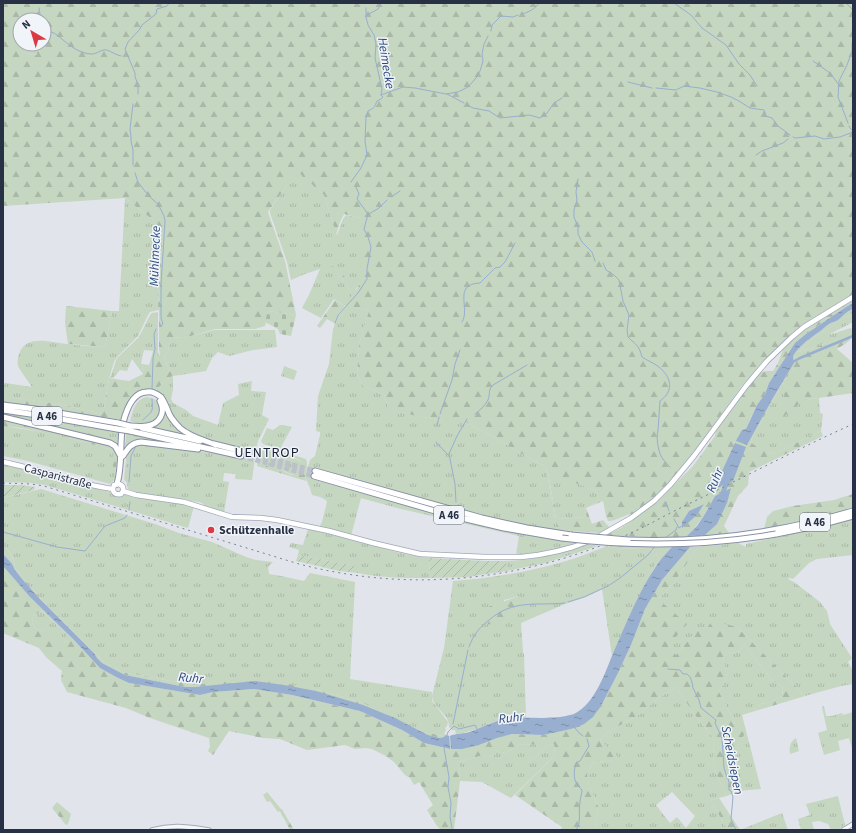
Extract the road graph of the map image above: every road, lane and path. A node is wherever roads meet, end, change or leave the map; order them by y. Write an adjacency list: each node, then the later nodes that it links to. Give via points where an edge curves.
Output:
1 (853, 298): 13 (main road, via 800,330 767,361 743,389 688,464 654,501 612,529 558,552 520,557 420,554 319,529 271,519 232,517 184,502)
2 (3, 405): 5 (highway, A 46)
3 (3, 410): 5 (highway, A 46)
4 (3, 417): 9 (highway, via 110,443)
5 (118, 426): 6 (highway, A 46, bridge)
6 (130, 428): 7 (highway, A 46); 8 (highway, A 46); 9 (highway, via 152,425 158,421 163,409 158,399 152,395 143,395 133,403 126,426)
7 (216, 445): 8 (highway, A 46, via 241,454); 9 (highway, via 183,430 173,420 160,397 153,392 145,392 134,397 127,412 122,430)
8 (227, 452): 9 (highway, via 141,442 130,446)
9 (122, 456): 11 (highway)
10 (3, 462): 12 (main road, Casparistraße)
11 (119, 484): 12 (main road, via 114,485); 13 (main road)
12 (113, 489): 13 (main road, via 116,494)
13 (123, 491)
14 (853, 511): 16 (highway, A 46)
15 (853, 516): 16 (highway, A 46, via 816,526)
16 (776, 532): 16 (highway, A 46, bridge, via 684,540 628,540 571,535 482,518 314,474 449,515 562,538 615,544 669,545 723,542)
17 (853, 824): 20 (street)
18 (152, 830): 19 (street, via 174,826)
19 (209, 830)
20 (843, 830)

